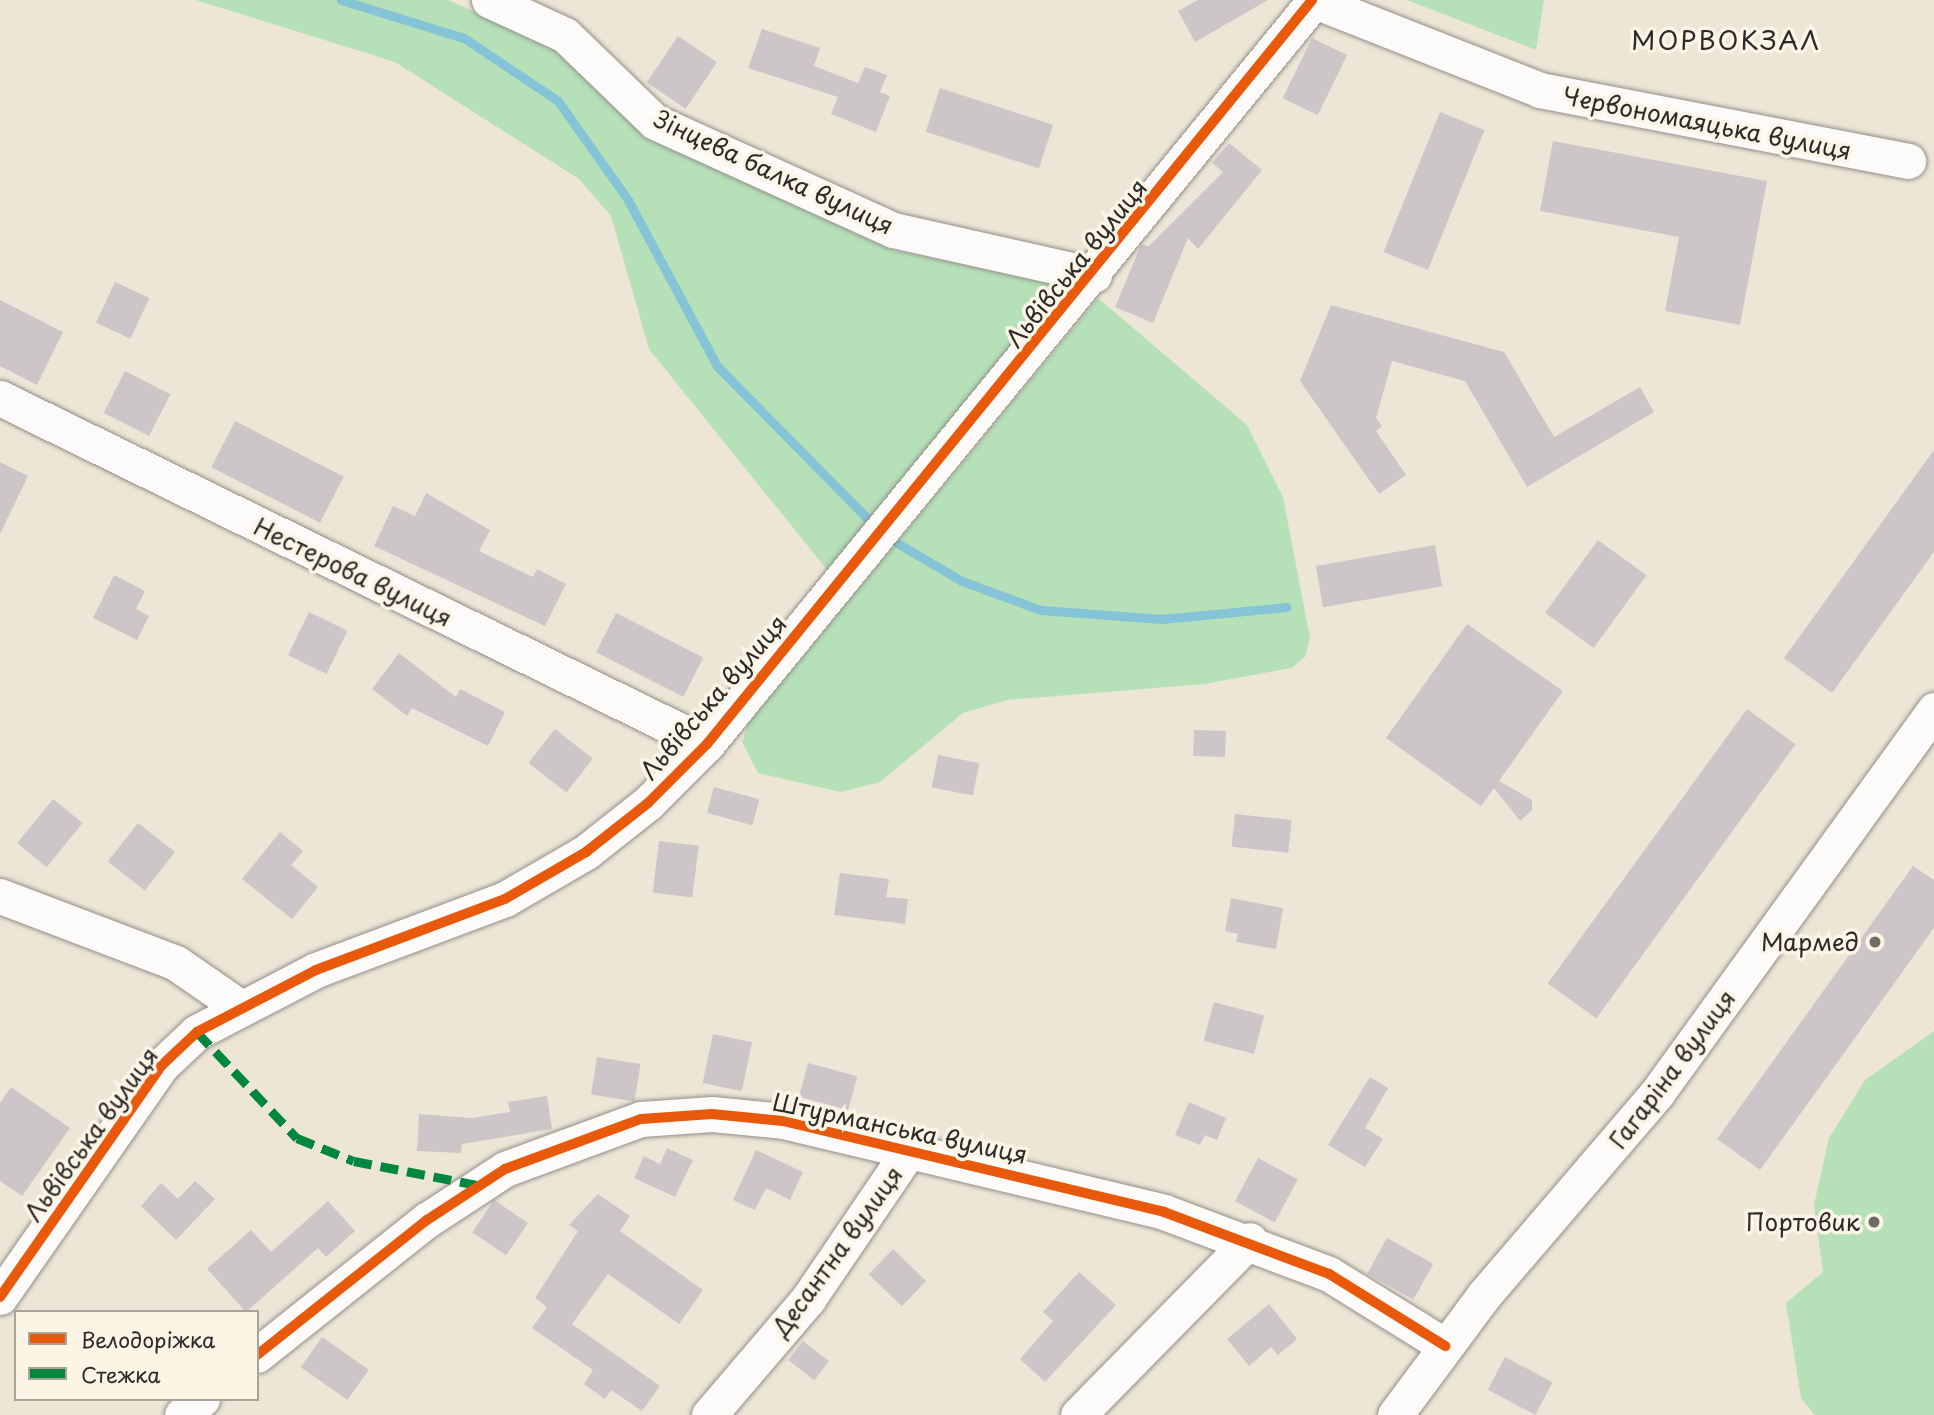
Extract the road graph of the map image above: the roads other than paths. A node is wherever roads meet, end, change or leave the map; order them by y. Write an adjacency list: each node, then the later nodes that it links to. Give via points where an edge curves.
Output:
1 (489, 0): 4 (street, Зінцева балка вулиця, via 565,34 656,122 893,230)
2 (1313, 1): 3 (street, Червономаяцька вулиця, via 1540,90); 4 (street, Львівська вулиця)
3 (1908, 162)
4 (1094, 275): 7 (street, Львівська вулиця)
5 (0, 398): 7 (street, Нестерова вулиця)
6 (1934, 710): 13 (street, Гагаріна вулиця, via 1657,1093)
7 (707, 744): 9 (street, Львівська вулиця, via 586,852 505,900 316,970)
8 (0, 896): 9 (street, via 177,964)
9 (238, 1006): 12 (street, Львівська вулиця, via 162,1065)
10 (910, 1149): 11 (street, Штурманська вулиця); 14 (street, Штурманська вулиця, via 783,1121 712,1114 641,1119 580,1137 477,1185); 17 (street, Десантна вулиця, via 808,1299)
11 (1250, 1240): 13 (street, Штурманська вулиця, via 1329,1274); 18 (street)
12 (0, 1297)
13 (1445, 1346): 19 (street, Гагаріна вулиця)
14 (259, 1353)
15 (200, 1401): 16 (street)
16 (182, 1415)
17 (709, 1415)
18 (1078, 1415)
19 (1395, 1415)

